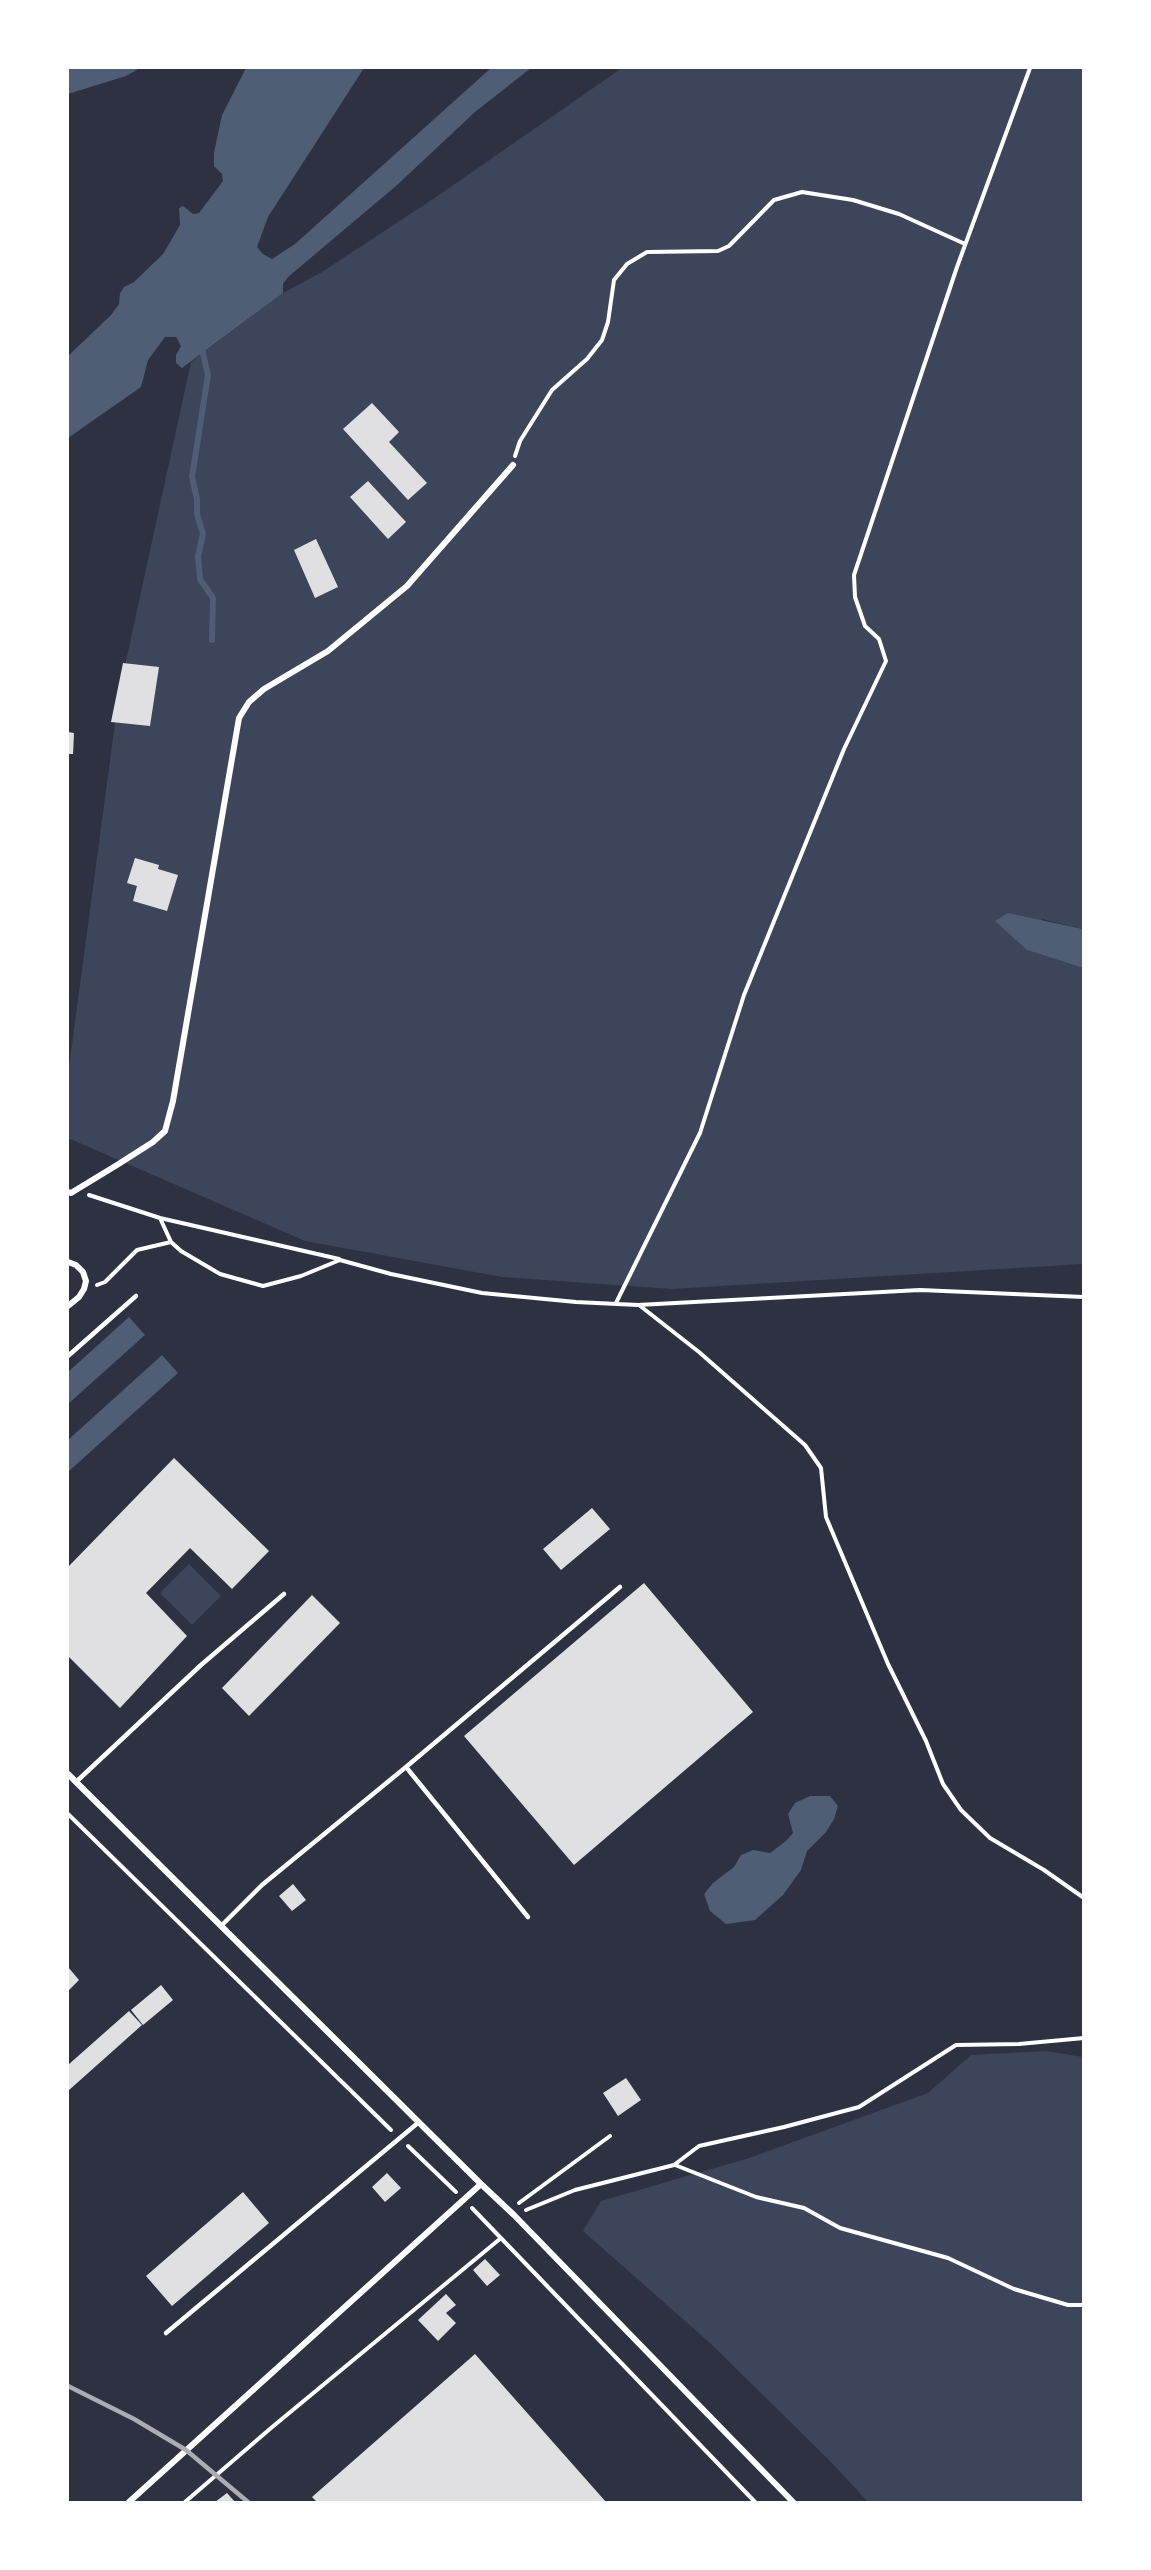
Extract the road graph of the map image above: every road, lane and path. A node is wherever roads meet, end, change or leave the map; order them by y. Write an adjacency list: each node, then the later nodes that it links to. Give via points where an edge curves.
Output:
1 (1030, 68): 2 (path)
2 (966, 244): 3 (path, via 898,214 854,200 802,192 774,200 729,246 718,251 647,252 627,264 614,280 602,340 552,390 520,441); 12 (path, via 854,575 855,597 865,626 879,639 886,662 844,749 744,995 700,1133)
3 (513, 465): 4 (street, via 407,586 328,651 264,689 239,718 165,1131)
4 (69, 1193): 5 (path, via 88,1195)
5 (160, 1218): 6 (path); 7 (path)
6 (171, 1242): 7 (path, via 220,1274 263,1286); 9 (path, via 137,1250 105,1282)
7 (340, 1260): 12 (path, via 482,1293)
8 (68, 1262): 9 (street, via 83,1272)
9 (84, 1289): 14 (street)
10 (136, 1296): 15 (lane)
11 (1083, 1297): 13 (path, via 920,1290)
12 (616, 1304): 13 (path)
13 (638, 1305): 22 (path, via 699,1352 805,1445 821,1468 826,1517 943,1784 961,1810 990,1838)
14 (68, 1306)
15 (68, 1356)
16 (620, 1587): 18 (lane)
17 (284, 1594): 20 (lane)
18 (405, 1767): 23 (lane); 24 (lane, via 262,1885)
19 (68, 1774): 20 (street)
20 (76, 1782): 24 (street)
21 (68, 1814): 28 (path)
22 (1083, 1898)
23 (528, 1917)
24 (222, 1925): 26 (street)
25 (1083, 2038): 29 (path, via 956,2045 859,2107 699,2146)
26 (419, 2122): 28 (lane); 30 (street)
27 (610, 2136): 32 (path)
28 (400, 2138): 31 (path); 35 (lane)
29 (674, 2165): 32 (path, via 575,2190); 34 (path, via 756,2197 804,2208 840,2228 948,2258 1014,2289 1068,2305)
30 (481, 2184): 31 (street); 32 (street)
31 (464, 2199): 33 (path); 36 (street)
32 (512, 2213): 39 (street)
33 (501, 2238): 37 (path); 38 (path)
34 (1083, 2305)
35 (166, 2333)
36 (129, 2502)
37 (186, 2502)
38 (755, 2502)
39 (793, 2502)

